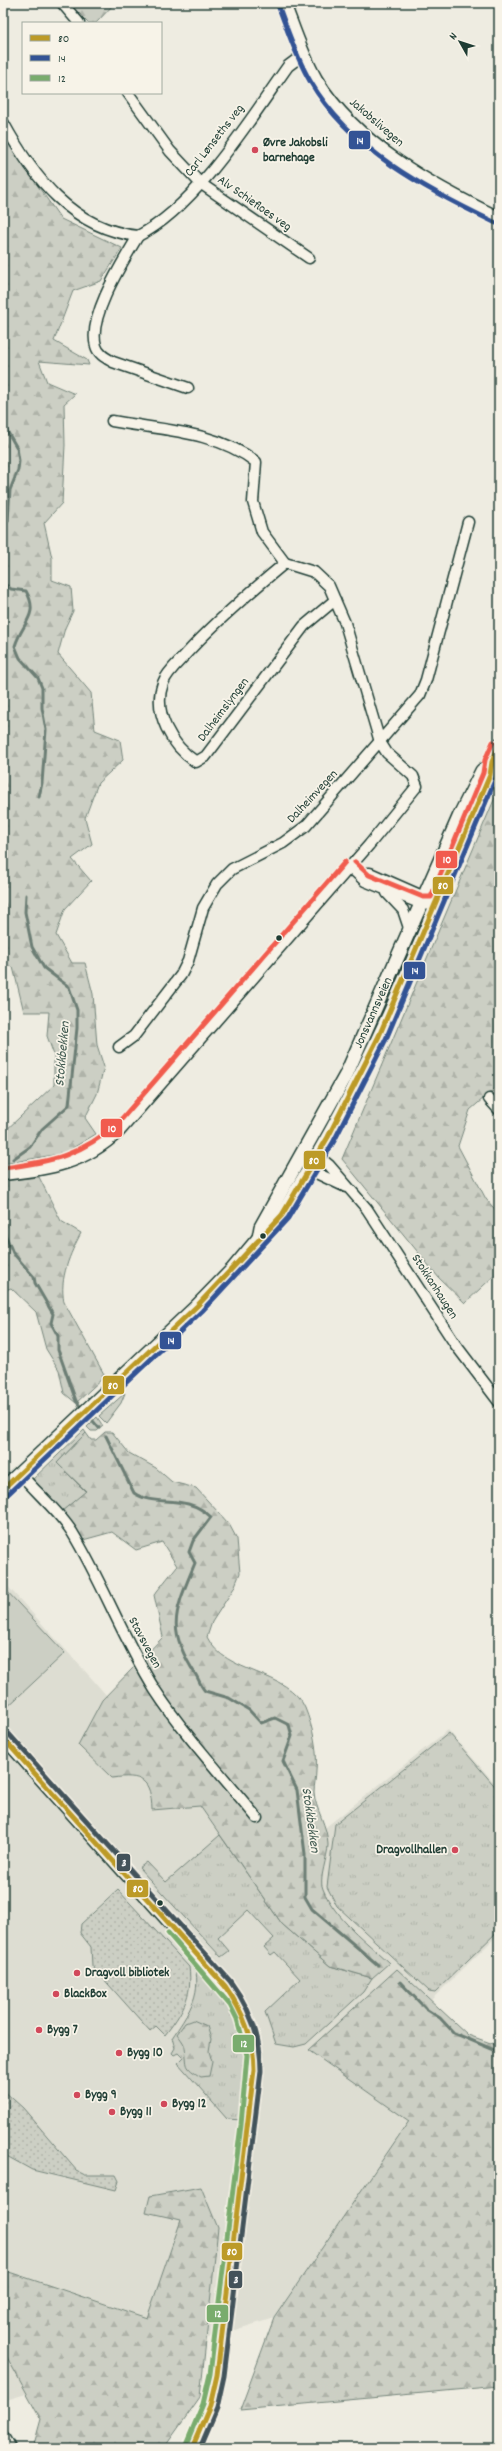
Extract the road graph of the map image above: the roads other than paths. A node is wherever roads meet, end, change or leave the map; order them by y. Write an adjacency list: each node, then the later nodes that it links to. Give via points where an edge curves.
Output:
1 (62, 3): 3 (street)
2 (285, 3): 4 (street, Jakobslivegen)
3 (78, 22)
4 (304, 54): 7 (street, Carl Lønseths veg, via 288,66 219,162); 8 (street, Jakobslivegen, via 325,92 365,134 389,154 446,190)
5 (129, 94): 7 (street, Alv Schiefloes veg, via 170,152)
6 (3, 122): 9 (street, via 42,181 59,201 84,219 120,234)
7 (200, 183): 9 (street, Carl Lønseths veg, via 152,229); 10 (street, Alv Schiefloes veg)
8 (499, 217)
9 (138, 236): 11 (street, via 104,297 96,327 96,348 102,356 113,362)
10 (309, 258)
11 (188, 388)
12 (112, 421): 14 (street, via 211,438 244,452 256,462 253,502 262,532)
13 (468, 522): 16 (street, Dalheimvegen, via 420,695)
14 (285, 563): 15 (street, via 314,572 329,586); 15 (street, Dalheimslyngen, via 247,594 199,640 171,670 163,683 160,711 174,743 186,756 196,762 206,756 304,626)
15 (335, 600): 16 (street, via 345,623)
16 (380, 742): 19 (street, via 387,753 413,776 417,786); 24 (street, Dalheimvegen, via 306,826 283,843 232,869 217,884 203,908 188,961 181,975 134,1036)
17 (499, 745): 18 (main road, Jonsvannsveien)
18 (492, 762): 21 (main road, Jonsvannsveien, via 482,771); 22 (main road, Jonsvannsveien, via 490,775)
19 (354, 870): 20 (street, via 365,881); 21 (street, via 370,872); 30 (street, via 141,1110 111,1140 90,1155 73,1162)
20 (384, 888): 21 (street); 23 (street, via 403,910)
21 (423, 900): 22 (street); 23 (main road, Jonsvannsveien)
22 (436, 904): 28 (main road, Jonsvannsveien, via 366,1063)
23 (410, 932): 27 (main road, Jonsvannsveien, via 346,1075)
24 (119, 1047)
25 (489, 1099): 26 (street)
26 (499, 1110)
27 (303, 1155): 28 (street); 29 (street); 32 (main road, Jonsvannsveien, via 261,1227)
28 (318, 1156): 29 (main road, Jonsvannsveien); 31 (street, Stokkanhaugen, via 335,1170)
29 (310, 1170): 31 (street, Stokkanhaugen); 32 (main road, Jonsvannsveien, via 268,1232)
30 (3, 1175)
31 (346, 1187): 33 (street, Stokkanhaugen, via 380,1228 455,1344)
32 (259, 1238): 34 (main road, Jonsvannsveien, via 211,1292)
33 (499, 1402)
34 (20, 1473): 35 (main road, Jonsvannsveien); 37 (street, Stavsvegen, via 70,1530 97,1574 125,1638 167,1707)
35 (3, 1489)
36 (3, 1738): 40 (street, via 225,1986 240,2008 251,2037 254,2070 217,2375 210,2406)
37 (257, 1818)
38 (3, 2436): 39 (street)
39 (10, 2448)
40 (192, 2448)

